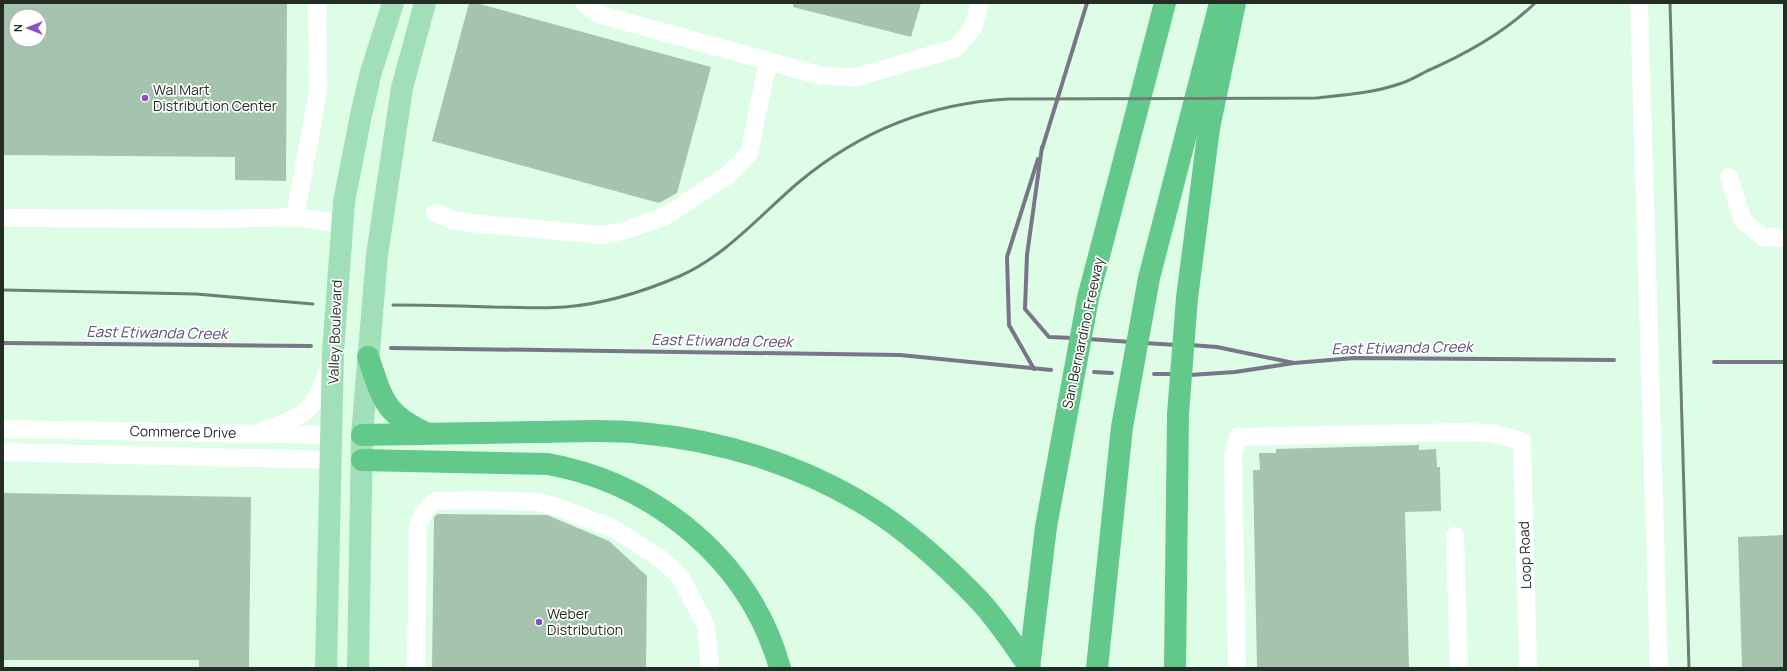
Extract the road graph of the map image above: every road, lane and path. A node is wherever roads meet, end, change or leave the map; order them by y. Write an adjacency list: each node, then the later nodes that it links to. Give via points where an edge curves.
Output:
1 (317, 3): 14 (street, via 318,92)
2 (393, 3): 16 (main road, Valley Boulevard, via 371,72 361,115 346,188)
3 (424, 3): 18 (main road, via 402,88 377,255)
4 (584, 3): 10 (street, via 598,14)
5 (980, 3): 10 (street, via 973,28 956,48 857,78 822,76)
6 (1165, 3): 35 (highway, San Bernardino Freeway, via 1088,298 1046,527 1032,631)
7 (1220, 3): 11 (highway)
8 (1235, 3): 11 (highway)
9 (1639, 3): 41 (street)
10 (768, 61): 13 (street, via 749,154 727,176 665,216 626,230 602,235 470,223)
11 (1211, 71): 36 (highway, via 1187,127 1149,278 1122,427); 37 (highway, via 1209,128 1186,298 1178,414)
12 (1730, 177): 17 (street, via 1743,222 1763,237)
13 (435, 213)
14 (295, 217): 15 (street); 16 (street)
15 (3, 218)
16 (342, 224): 19 (main road, Valley Boulevard, via 333,354)
17 (1784, 238)
18 (368, 357): 20 (highway)
19 (325, 398): 22 (street, via 296,419); 24 (main road, Valley Boulevard)
20 (374, 399): 23 (highway, via 408,425); 25 (main road)
21 (3, 429): 22 (street, Commerce Drive)
22 (254, 433): 24 (street, Commerce Drive)
23 (427, 434): 25 (highway); 35 (highway, via 599,431 641,433 710,443 816,478 870,508 924,548 979,600)
24 (331, 436): 25 (main road, Commerce Drive); 27 (main road, Valley Boulevard)
25 (362, 436): 28 (main road)
26 (3, 452): 27 (street, Commerce Drive)
27 (331, 460): 28 (main road, Commerce Drive); 30 (main road, Valley Boulevard)
28 (362, 460): 31 (main road); 34 (highway, via 548,464 572,468 616,484 670,514 731,570 757,609 774,646)
29 (1455, 536): 39 (street)
30 (326, 668)
31 (358, 668)
32 (416, 668): 33 (street, via 418,526 424,512 435,501 453,500 540,502 614,529 660,558 681,578 706,626)
33 (710, 668)
34 (780, 668)
35 (1030, 668)
36 (1097, 668)
37 (1174, 668)
38 (1237, 668): 40 (street, Loop Road, via 1233,456 1238,437 1491,433 1522,441)
39 (1459, 668)
40 (1528, 668)
41 (1659, 668)

